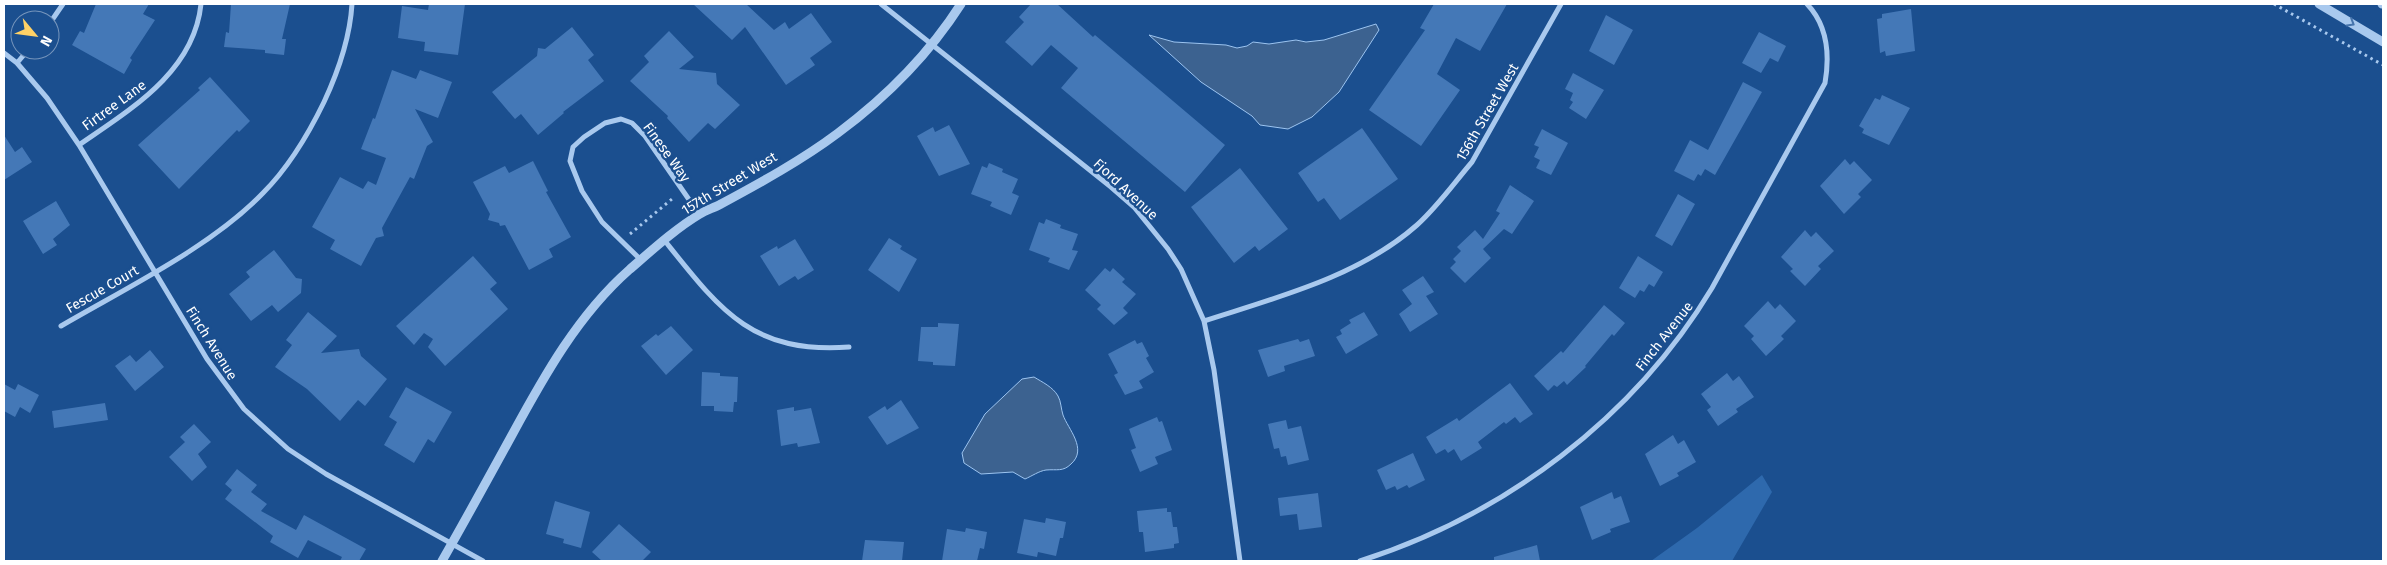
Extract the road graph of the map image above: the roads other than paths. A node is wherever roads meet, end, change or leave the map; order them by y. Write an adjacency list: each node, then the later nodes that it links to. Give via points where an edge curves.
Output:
1 (201, 4): 13 (street, Firtree Lane, via 197,29 188,49 162,82 142,102)
2 (352, 4): 17 (street, Fescue Court, via 344,47 332,85 313,125 289,163 264,193 230,223)
3 (881, 4): 9 (street, Fjord Avenue)
4 (961, 4): 9 (street, 157th Street West)
5 (1561, 4): 18 (street, 156th Street West, via 1472,162 1417,225 1384,250 1341,274)
6 (1806, 4): 25 (street, Finch Avenue, via 1820,22 1829,52 1825,83 1712,288 1661,362 1596,427 1524,482 1434,533)
7 (2319, 4): 8 (street, one-way to 8)
8 (2383, 42)
9 (931, 44): 14 (street, 157th Street West, via 870,108 836,134 720,205); 18 (street, Fjord Avenue, via 1134,207 1168,248 1185,276)
10 (4, 53): 12 (street, Finch Avenue)
11 (20, 60): 12 (street)
12 (17, 63): 13 (street, Finch Avenue, via 47,98)
13 (79, 144): 17 (street, Finch Avenue)
14 (699, 214): 15 (street, 157th Street West); 16 (street, Finese Way, via 645,136 632,123 621,119 605,123 584,137 573,147 570,161 580,184 602,222)
15 (665, 241): 16 (street, 157th Street West); 20 (street, via 715,302 748,327 806,347)
16 (641, 261): 21 (street, 157th Street West, via 594,306 567,341 542,379)
17 (154, 271): 19 (street, Fescue Court); 21 (street, Finch Avenue, via 230,392 260,426 288,450 326,474)
18 (1204, 321): 24 (street, Fjord Avenue, via 1214,370)
19 (61, 326)
20 (849, 347)
21 (452, 544): 22 (street, 157th Street West); 23 (street, Finch Avenue)
22 (442, 561)
23 (483, 561)
24 (1240, 561)
25 (1360, 561)

